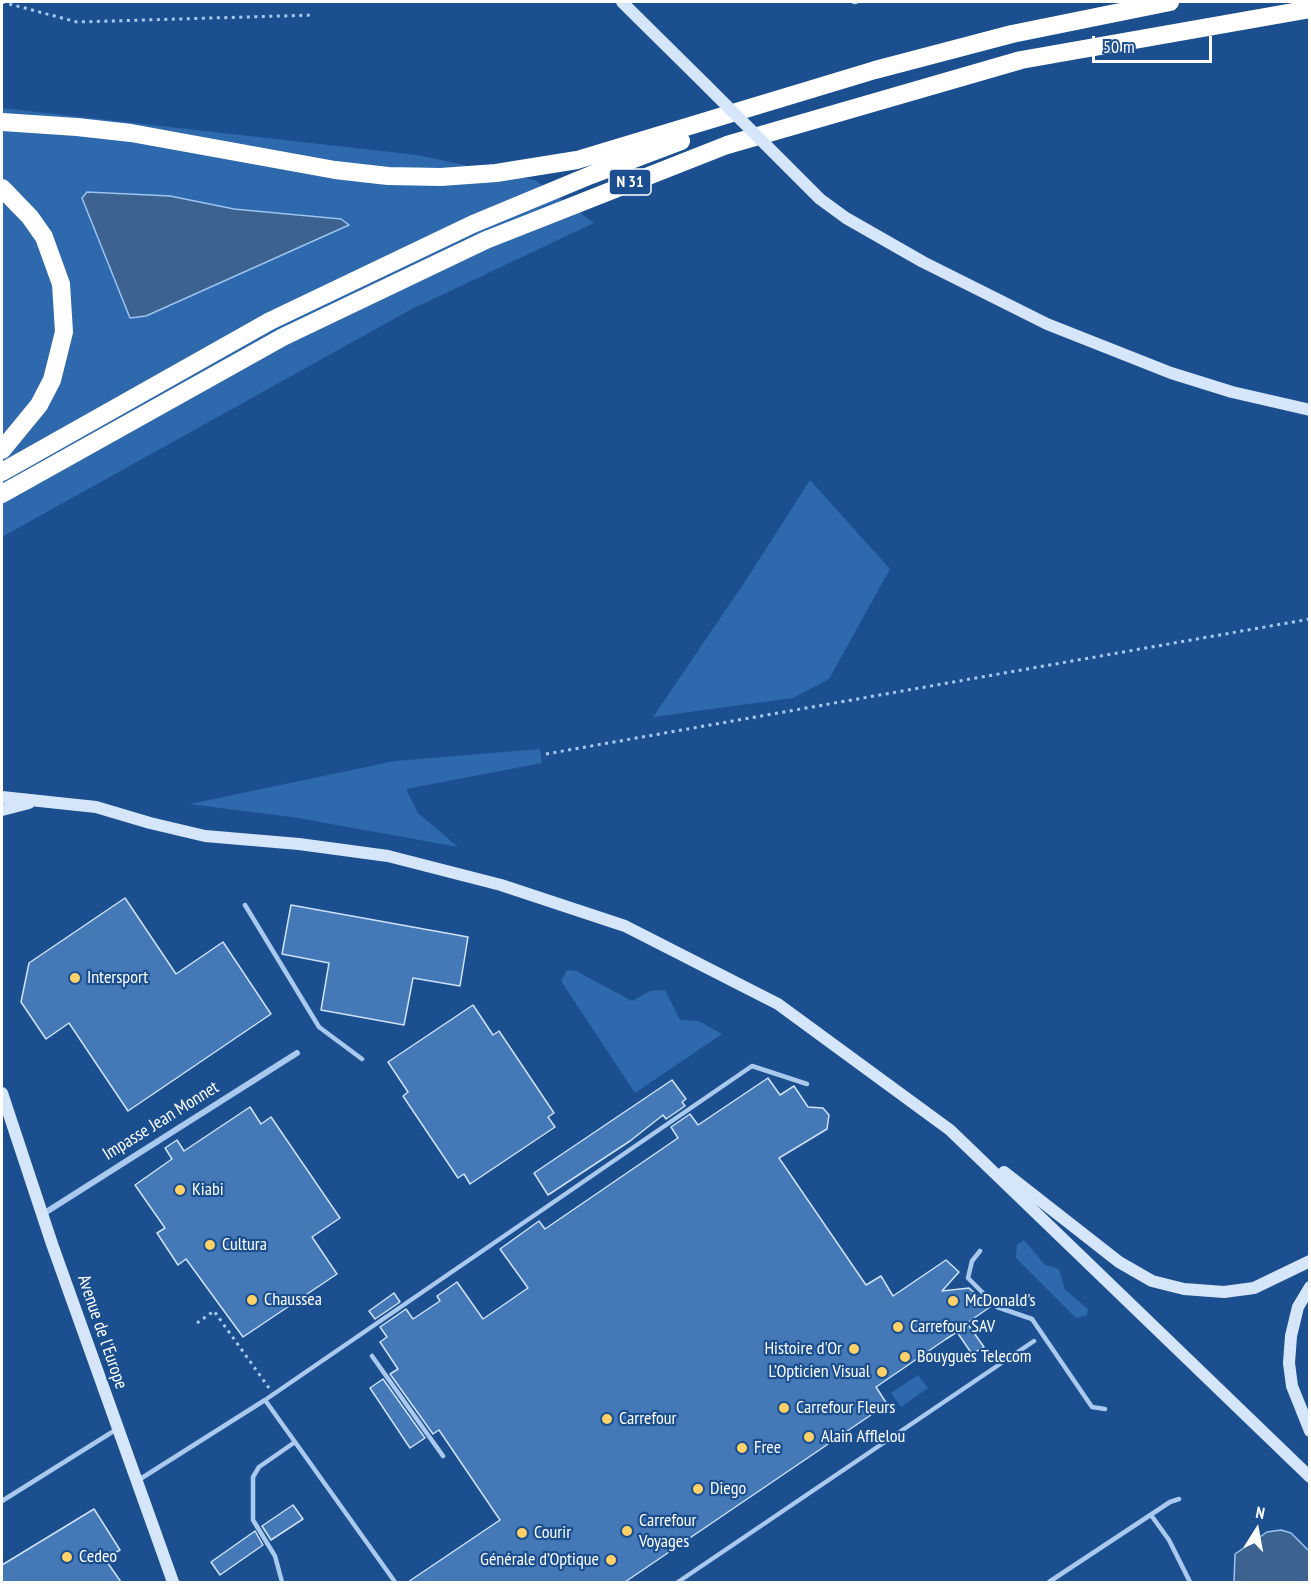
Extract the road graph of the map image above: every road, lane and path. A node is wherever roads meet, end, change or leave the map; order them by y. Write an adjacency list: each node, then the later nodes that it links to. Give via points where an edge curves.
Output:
1 (2, 2): 5 (path, via 77,22)
2 (622, 2): 9 (main road, bridge, via 820,199 846,218 923,262 1047,324 1171,373)
3 (1170, 2): 6 (highway, N 31, via 1012,34)
4 (1310, 9): 12 (highway, N 31, via 1021,60 727,145 486,240 347,306 201,382)
5 (314, 15)
6 (875, 70): 7 (highway, via 576,160 441,177 345,171 131,134); 11 (highway, N 31, via 591,175 473,224 270,321)
7 (2, 123)
8 (2, 189): 10 (highway, via 25,210 44,237 61,284 64,315 60,356 52,380 39,405)
9 (1310, 410)
10 (2, 450)
11 (2, 471)
12 (2, 494)
13 (1310, 619): 14 (path)
14 (546, 754)
15 (2, 797): 16 (main road)
16 (39, 801): 17 (main road); 23 (main road, via 96,807 205,836 388,856 501,885 625,926 778,1004)
17 (2, 810)
18 (245, 905): 20 (lane, via 319,1027)
19 (297, 1053): 24 (street, Impasse Jean Monnet)
20 (362, 1059)
21 (807, 1083): 31 (lane, via 752,1066)
22 (2, 1093): 24 (main road, Avenue de l'Europe)
23 (950, 1130): 26 (main road, via 1119,1262 1152,1281 1184,1289 1224,1292 1254,1288); 38 (main road)
24 (42, 1214): 34 (main road, Avenue de l'Europe)
25 (980, 1251): 33 (lane, via 972,1261 968,1278 997,1307 1032,1318 1092,1407)
26 (1310, 1261)
27 (1310, 1287): 35 (main road, via 1298,1307 1289,1363 1292,1386)
28 (197, 1323): 31 (path, via 214,1311)
29 (1034, 1341): 46 (lane)
30 (372, 1356): 37 (lane)
31 (274, 1394): 32 (lane)
32 (266, 1400): 36 (lane); 39 (lane)
33 (1105, 1409)
34 (117, 1429): 39 (main road, Avenue de l'Europe); 41 (lane)
35 (1310, 1431)
36 (295, 1442): 44 (lane, via 259,1467 253,1477 253,1520 276,1556); 45 (lane)
37 (443, 1456)
38 (1310, 1477)
39 (135, 1482): 43 (main road, Avenue de l'Europe)
40 (1179, 1499): 42 (lane)
41 (2, 1500)
42 (1151, 1515): 47 (lane); 48 (lane)
43 (173, 1582)
44 (282, 1582)
45 (395, 1582)
46 (678, 1582)
47 (1049, 1582)
48 (1190, 1582)

